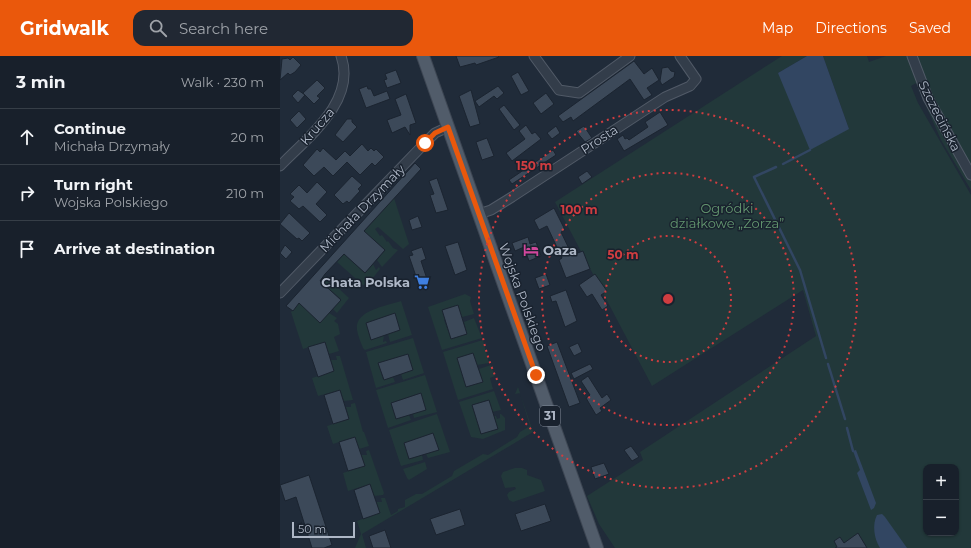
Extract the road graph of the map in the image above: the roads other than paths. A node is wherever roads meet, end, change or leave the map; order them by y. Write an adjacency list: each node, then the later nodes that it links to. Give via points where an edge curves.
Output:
1 (341, 56): 8 (street, Krucza, via 343,80 340,96 328,115)
2 (423, 56): 7 (main road, Wojska Polskiego / 31)
3 (534, 56): 4 (street, via 559,90 579,93)
4 (630, 56)
5 (680, 56): 10 (street, Prosta, via 696,79 690,86 664,97 512,197)
6 (912, 56): 9 (street, Szczecińska, via 928,98)
7 (448, 127): 10 (main road, Wojska Polskiego / 31); 11 (street, Michała Drzymały, via 435,133)
8 (280, 166)
9 (971, 175)
10 (479, 214): 12 (main road, Wojska Polskiego / 31)
11 (280, 294)
12 (597, 548)

